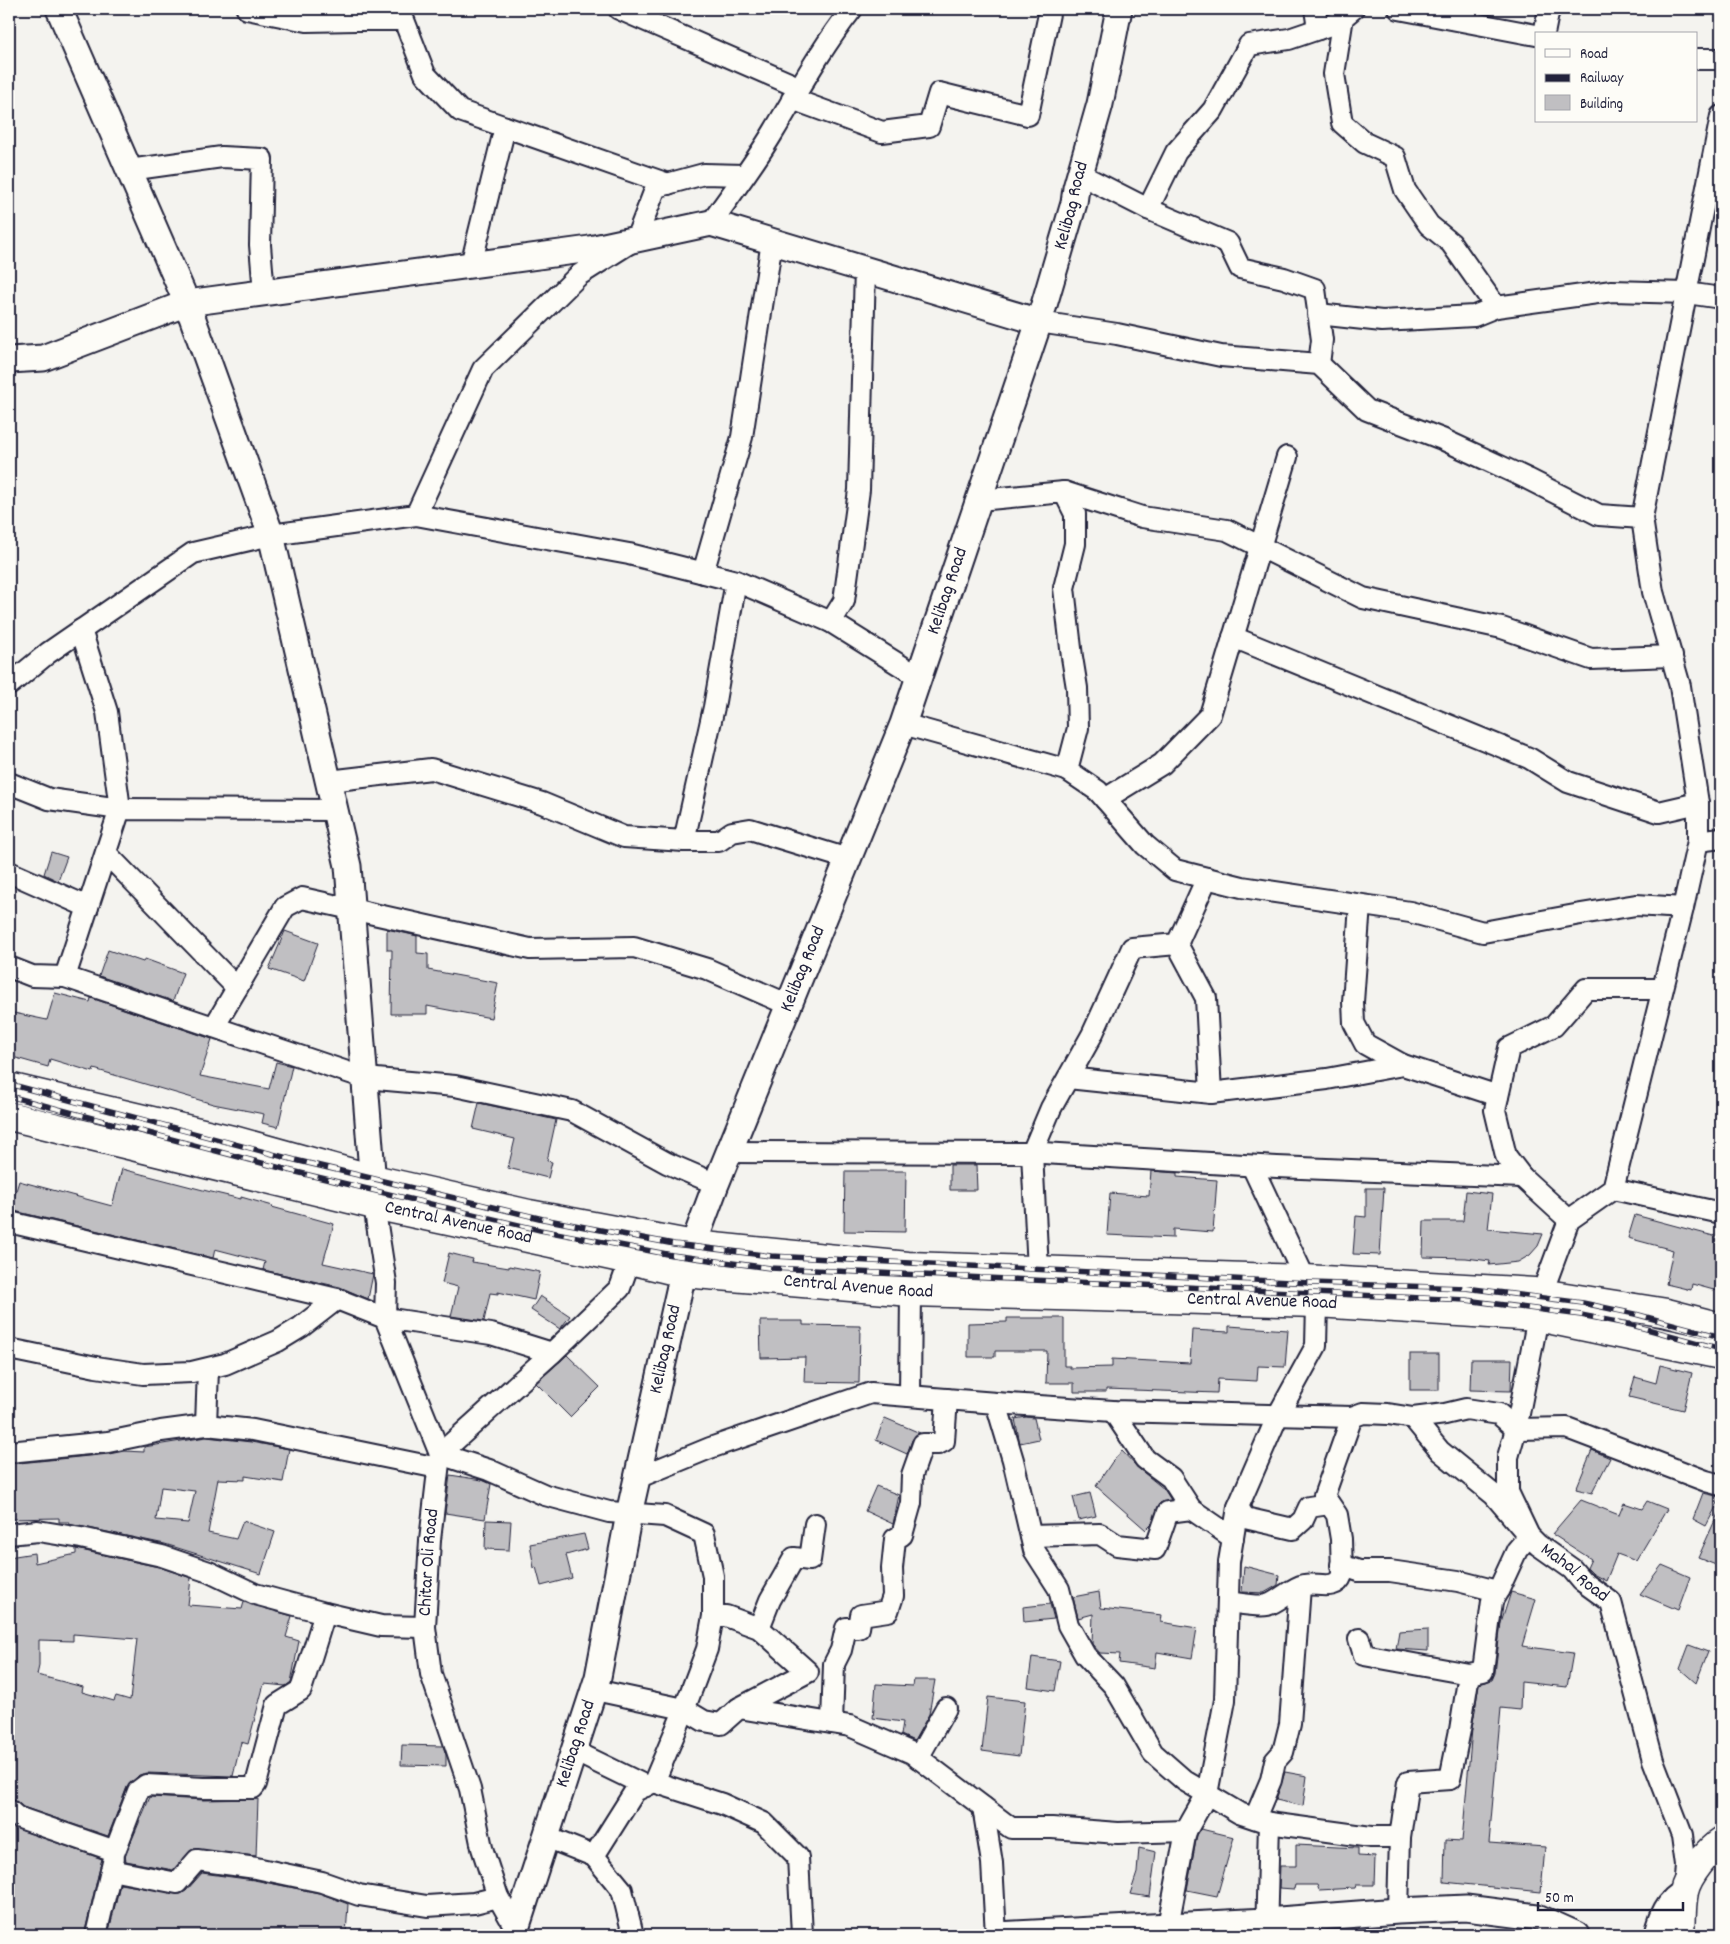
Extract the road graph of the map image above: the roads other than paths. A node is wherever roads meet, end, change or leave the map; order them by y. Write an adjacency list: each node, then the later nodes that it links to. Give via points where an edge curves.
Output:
1 (59, 9): 21 (street)
2 (246, 9): 11 (street, via 307,21)
3 (619, 9): 17 (street)
4 (852, 9): 17 (street)
5 (1119, 9): 22 (street, Kelibag Road, via 1100,104)
6 (1315, 9): 12 (street)
7 (1399, 9): 14 (street)
8 (1549, 9): 13 (street)
9 (1044, 11): 17 (street, via 1028,115 939,93 929,126 882,132)
10 (1348, 13): 12 (street, via 1336,23); 35 (street, via 1334,74 1342,124 1365,143 1395,157 1405,190 1429,225 1451,243)
11 (355, 15): 19 (street, via 404,20 424,74 460,111)
12 (1318, 29): 25 (street, via 1289,39 1249,45 1212,110 1176,152)
13 (1544, 32)
14 (1535, 35)
15 (1698, 59): 16 (street)
16 (1721, 60)
17 (795, 93): 23 (street)
18 (1721, 116): 20 (street)
19 (505, 127): 24 (street); 29 (street)
20 (1718, 149): 32 (street)
21 (129, 170): 31 (street, via 222,157 262,159 260,245); 34 (street)
22 (1082, 171): 25 (street, via 1087,178); 37 (street, Kelibag Road)
23 (744, 175): 24 (street, via 704,174); 26 (street)
24 (668, 184): 27 (street, via 656,187)
25 (1148, 209): 36 (street, via 1228,243 1240,268 1315,289)
26 (711, 223): 27 (street); 28 (street)
27 (636, 239): 29 (street, via 590,249); 43 (street, via 579,275 484,369)
28 (772, 241): 30 (street); 47 (street, via 742,437)
29 (471, 265): 31 (street)
30 (865, 269): 37 (street); 49 (street, via 859,490 844,601)
31 (264, 293): 34 (street)
32 (1687, 293): 33 (street); 35 (street, via 1612,291); 44 (street)
33 (1721, 298)
34 (187, 303): 38 (street, via 43,358); 45 (street)
35 (1496, 308): 36 (street, via 1474,316 1382,321)
36 (1318, 314): 39 (street, via 1322,340)
37 (1039, 322): 39 (street, via 1117,334 1221,356); 42 (street, Kelibag Road)
38 (9, 360)
39 (1319, 364): 44 (street, via 1367,410 1442,439 1599,515)
40 (1287, 457): 46 (street)
41 (1064, 492): 42 (street); 46 (street, via 1142,517 1227,530); 56 (street, via 1075,514 1075,544 1064,588 1077,688 1078,728)
42 (979, 500): 53 (street, Kelibag Road)
43 (416, 515): 45 (street); 47 (street, via 630,554)
44 (1642, 518): 52 (street, via 1653,592)
45 (271, 535): 50 (street, via 193,553); 57 (street)
46 (1260, 547): 51 (street); 52 (street, via 1363,598 1502,628 1591,659)
47 (703, 573): 48 (street)
48 (736, 581): 49 (street); 64 (street, via 714,707)
49 (831, 622): 53 (street)
50 (82, 630): 54 (street); 61 (street, via 107,712)
51 (1233, 637): 59 (street, via 1210,715 1162,764); 60 (street, via 1529,758 1568,782 1659,812)
52 (1672, 656): 60 (street, via 1680,686)
53 (919, 677): 55 (street, Kelibag Road)
54 (9, 685)
55 (903, 724): 56 (street); 67 (street, Kelibag Road)
56 (1067, 770): 59 (street)
57 (329, 781): 62 (street); 64 (street, via 432,769 542,803 624,837)
58 (9, 783): 61 (street, via 49,799)
59 (1105, 798): 69 (street, via 1145,845 1175,870)
60 (1698, 803): 65 (street)
61 (120, 809): 62 (street); 66 (street)
62 (335, 810): 72 (street, via 348,866)
63 (1721, 838): 65 (street)
64 (684, 841): 67 (street, via 719,841 732,832 750,829)
65 (1698, 841): 73 (street)
66 (106, 853): 71 (street); 77 (street)
67 (848, 859): 79 (street, Kelibag Road)
68 (9, 872): 71 (street)
69 (1207, 878): 70 (street, via 1242,888); 74 (street)
70 (1360, 905): 73 (street, via 1410,912 1483,932 1636,905); 81 (street, via 1354,1023 1365,1044)
71 (88, 907): 76 (street)
72 (352, 908): 77 (street, via 302,898 285,907); 79 (street, via 530,949 634,947 708,969); 82 (street)
73 (1683, 908): 78 (street)
74 (1177, 944): 83 (street, via 1132,948 1092,1035); 85 (street, via 1206,998)
75 (9, 967): 76 (street, via 32,976)
76 (64, 977): 80 (street)
77 (237, 988): 80 (street)
78 (1662, 989): 86 (street, via 1586,989 1554,1026 1509,1048); 93 (street)
79 (789, 1005): 88 (street, Kelibag Road)
80 (214, 1027): 82 (street)
81 (1403, 1065): 85 (street, via 1327,1079); 86 (street)
82 (365, 1078): 92 (street, via 455,1086 572,1111 667,1163); 94 (street)
83 (1068, 1078): 85 (street); 89 (street)
84 (9, 1087): 94 (main road, via 234,1140)
85 (1211, 1093)
86 (1498, 1096): 91 (street, via 1495,1110 1506,1156)
87 (9, 1116): 94 (main road, Central Avenue Road)
88 (729, 1152): 89 (street); 92 (street, Kelibag Road)
89 (1032, 1153): 90 (street); 100 (street)
90 (1252, 1166): 91 (street); 102 (street)
91 (1522, 1177): 96 (street)
92 (716, 1184): 98 (street, Kelibag Road)
93 (1613, 1189): 95 (street); 96 (street)
94 (373, 1192): 98 (main road, via 529,1214); 99 (main road, Central Avenue Road); 107 (street, via 386,1283)
95 (1721, 1213)
96 (1569, 1220): 106 (street, Mahal Road)
97 (9, 1222): 104 (street)
98 (694, 1245): 100 (main road, via 908,1266); 101 (street, Kelibag Road)
99 (630, 1260): 101 (main road, Central Avenue Road); 110 (street, via 620,1288)
100 (1038, 1270): 102 (main road)
101 (683, 1274): 103 (main road, Central Avenue Road); 124 (street, Kelibag Road)
102 (1305, 1279): 106 (main road)
103 (911, 1292): 105 (main road, Central Avenue Road); 113 (street)
104 (338, 1299): 107 (street); 112 (street, via 278,1341)
105 (1318, 1303): 106 (main road, Central Avenue Road); 117 (street, via 1316,1346)
106 (1540, 1305): 108 (main road, via 1667,1313); 111 (main road, Central Avenue Road); 121 (street, Mahal Road)
107 (385, 1318): 110 (street, via 491,1334); 123 (street)
108 (1721, 1327)
109 (9, 1349): 112 (street, via 143,1374 192,1372)
110 (552, 1353): 123 (street)
111 (1721, 1355)
112 (208, 1368): 120 (street)
113 (910, 1396): 114 (street); 124 (street, via 871,1393 710,1448)
114 (947, 1399): 115 (street); 149 (street, via 944,1441 923,1444 912,1475 912,1503 902,1535 894,1539 893,1596 888,1611 861,1615 859,1628 846,1628 834,1664)
115 (996, 1403): 116 (street); 132 (street)
116 (1113, 1411): 117 (street); 128 (street, via 1145,1459 1172,1478)
117 (1278, 1415): 118 (street); 127 (street)
118 (1352, 1417): 119 (street, via 1363,1413); 126 (street, via 1325,1488 1324,1496)
119 (1413, 1418): 121 (street, via 1466,1409 1499,1414); 133 (street, via 1440,1451 1494,1495)
120 (206, 1425): 122 (street, via 108,1442); 123 (street)
121 (1516, 1429): 125 (street, via 1567,1428); 133 (street, Mahal Road, via 1508,1458 1508,1492)
122 (9, 1452)
123 (439, 1461): 129 (street, via 489,1470 545,1494 609,1512); 141 (street, Chitar Oli Road)
124 (637, 1478): 129 (street, Kelibag Road)
125 (1721, 1485)
126 (1329, 1504): 127 (street, via 1309,1507 1303,1520 1293,1529 1245,1518); 135 (street, via 1337,1515)
127 (1238, 1507): 134 (street)
128 (1191, 1509): 132 (street, via 1168,1512 1155,1549 1117,1545 1100,1534); 134 (street)
129 (629, 1514): 140 (street, via 665,1516 704,1534 713,1576); 145 (street, Kelibag Road)
130 (815, 1524): 142 (street, via 810,1560 794,1558 770,1600)
131 (9, 1534): 139 (street, via 38,1531 162,1556 209,1572 255,1594)
132 (1031, 1536): 153 (street, via 1034,1550 1059,1589 1068,1625 1085,1655 1114,1686 1153,1753 1185,1781)
133 (1529, 1536): 137 (street, via 1517,1550); 164 (street, Mahal Road, via 1611,1602 1653,1760 1682,1836 1686,1865)
134 (1233, 1538): 138 (street)
135 (1341, 1565): 136 (street, via 1342,1575 1337,1583); 137 (street, via 1360,1571 1390,1571)
136 (1300, 1587): 138 (street, via 1266,1605); 156 (street, via 1290,1724 1283,1752 1275,1761)
137 (1499, 1589): 144 (street, via 1492,1600 1483,1672)
138 (1228, 1602): 153 (street, via 1225,1700)
139 (325, 1613): 141 (street, via 381,1626); 161 (street, via 302,1690 281,1702 276,1709 255,1786 251,1789 146,1784 138,1791)
140 (714, 1616): 142 (street, via 726,1616); 148 (street, via 706,1649)
141 (425, 1627): 165 (street, Chitar Oli Road, via 431,1674 470,1789 482,1848)
142 (760, 1628): 146 (street, via 808,1672)
143 (1359, 1639): 144 (street, via 1364,1655)
144 (1469, 1674): 159 (street, via 1450,1779 1408,1782)
145 (595, 1690): 148 (street); 150 (street, Kelibag Road)
146 (739, 1708): 148 (street, via 721,1724 704,1721); 149 (street)
147 (946, 1708): 151 (street)
148 (684, 1709): 152 (street)
149 (832, 1723): 151 (street, via 850,1726)
150 (574, 1751): 152 (street); 158 (street, Kelibag Road)
151 (918, 1758): 154 (street)
152 (650, 1784): 162 (street, via 635,1791); 172 (street, via 722,1804 764,1823 798,1857)
153 (1206, 1794): 156 (street, via 1238,1813); 157 (street)
154 (983, 1807): 157 (street, via 1011,1828 1118,1833); 173 (street, via 992,1864)
155 (9, 1810): 161 (street, via 25,1820)
156 (1262, 1820): 159 (street, via 1371,1837); 168 (street)
157 (1186, 1831): 167 (street)
158 (546, 1837): 162 (street); 169 (street, Kelibag Road)
159 (1400, 1837): 166 (street)
160 (1721, 1842): 164 (main road, via 1700,1861)
161 (115, 1851): 163 (street)
162 (594, 1856): 171 (street, via 622,1890)
163 (111, 1870): 165 (street, via 177,1883 197,1860 256,1868 322,1882 359,1895 427,1906 474,1903); 170 (street)
164 (1684, 1890): 175 (street, via 1668,1901); 176 (main road)
165 (498, 1897): 169 (street, Chitar Oli Road)
166 (1398, 1911): 168 (street); 174 (street, via 1466,1908 1537,1917)
167 (1168, 1926): 168 (street); 173 (street)
168 (1266, 1928)
169 (514, 1932)
170 (96, 1935)
171 (633, 1935)
172 (802, 1935)
173 (997, 1935)
174 (1577, 1935)
175 (1655, 1935)
176 (1681, 1935)

